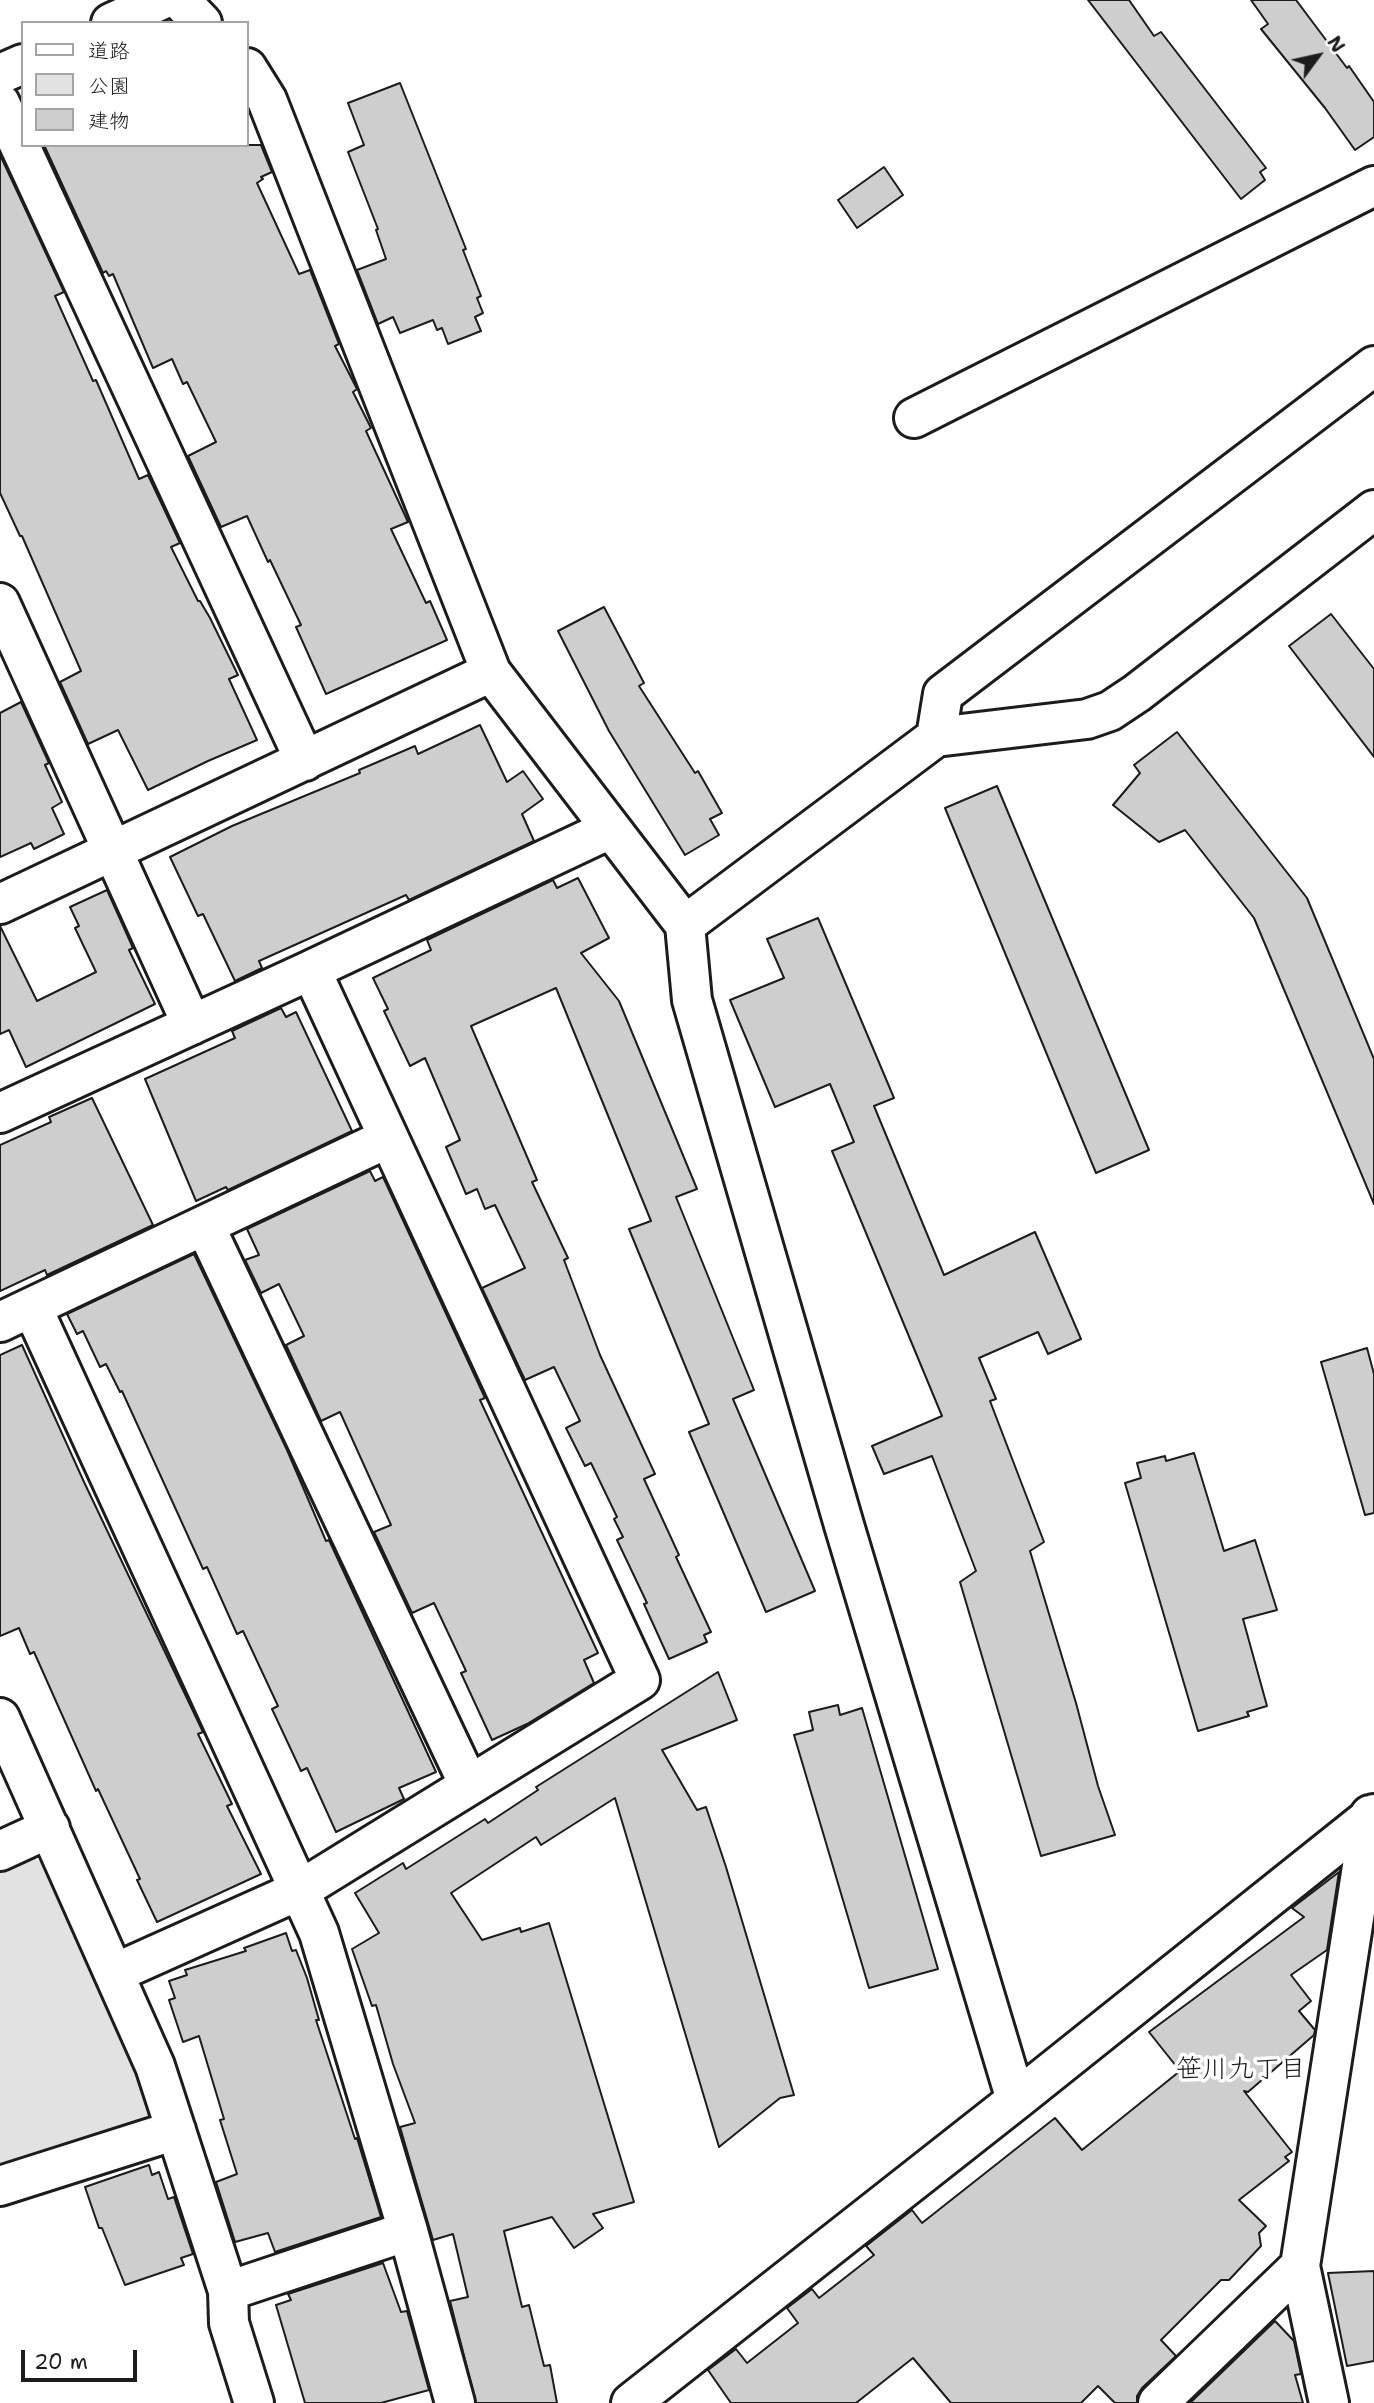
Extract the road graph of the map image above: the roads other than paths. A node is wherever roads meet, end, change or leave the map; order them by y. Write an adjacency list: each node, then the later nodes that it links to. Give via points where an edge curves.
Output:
1 (160, 0): 3 (street)
2 (180, 0): 4 (street)
3 (115, 21)
4 (200, 21)
5 (21, 65): 7 (street)
6 (248, 70): 14 (street, via 267,100)
7 (0, 74)
8 (0, 103): 16 (street)
9 (1374, 186): 11 (street)
10 (1374, 366): 15 (street, via 943,694)
11 (914, 418)
12 (1374, 510): 15 (street, via 1110,711 1087,719)
13 (0, 603): 18 (street)
14 (491, 673): 16 (street); 17 (street)
15 (936, 737): 20 (street)
16 (305, 761): 18 (street)
17 (610, 829): 20 (street); 21 (street)
18 (114, 851): 19 (street); 22 (street)
19 (0, 904)
20 (685, 925): 34 (street, via 692,1000)
21 (311, 970): 22 (street); 24 (street)
22 (192, 1025): 23 (street)
23 (0, 1113)
24 (388, 1139): 25 (street); 28 (street, via 640,1679)
25 (205, 1226): 26 (street); 28 (street)
26 (16, 1315): 32 (street)
27 (0, 1718): 30 (street)
28 (469, 1785): 32 (street)
29 (1372, 1814): 34 (street); 38 (street)
30 (50, 1828): 31 (street); 33 (street)
31 (0, 1851)
32 (300, 1890): 33 (street); 37 (street, via 319,1933)
33 (115, 1973): 35 (street, via 155,2066)
34 (1016, 2100): 42 (street)
35 (176, 2130): 36 (street); 39 (street)
36 (0, 2186)
37 (408, 2231): 39 (street); 41 (street)
38 (1300, 2266): 43 (street); 44 (street)
39 (228, 2291): 40 (street, via 229,2323)
40 (254, 2403)
41 (455, 2403)
42 (631, 2403)
43 (1158, 2403)
44 (1329, 2403)

